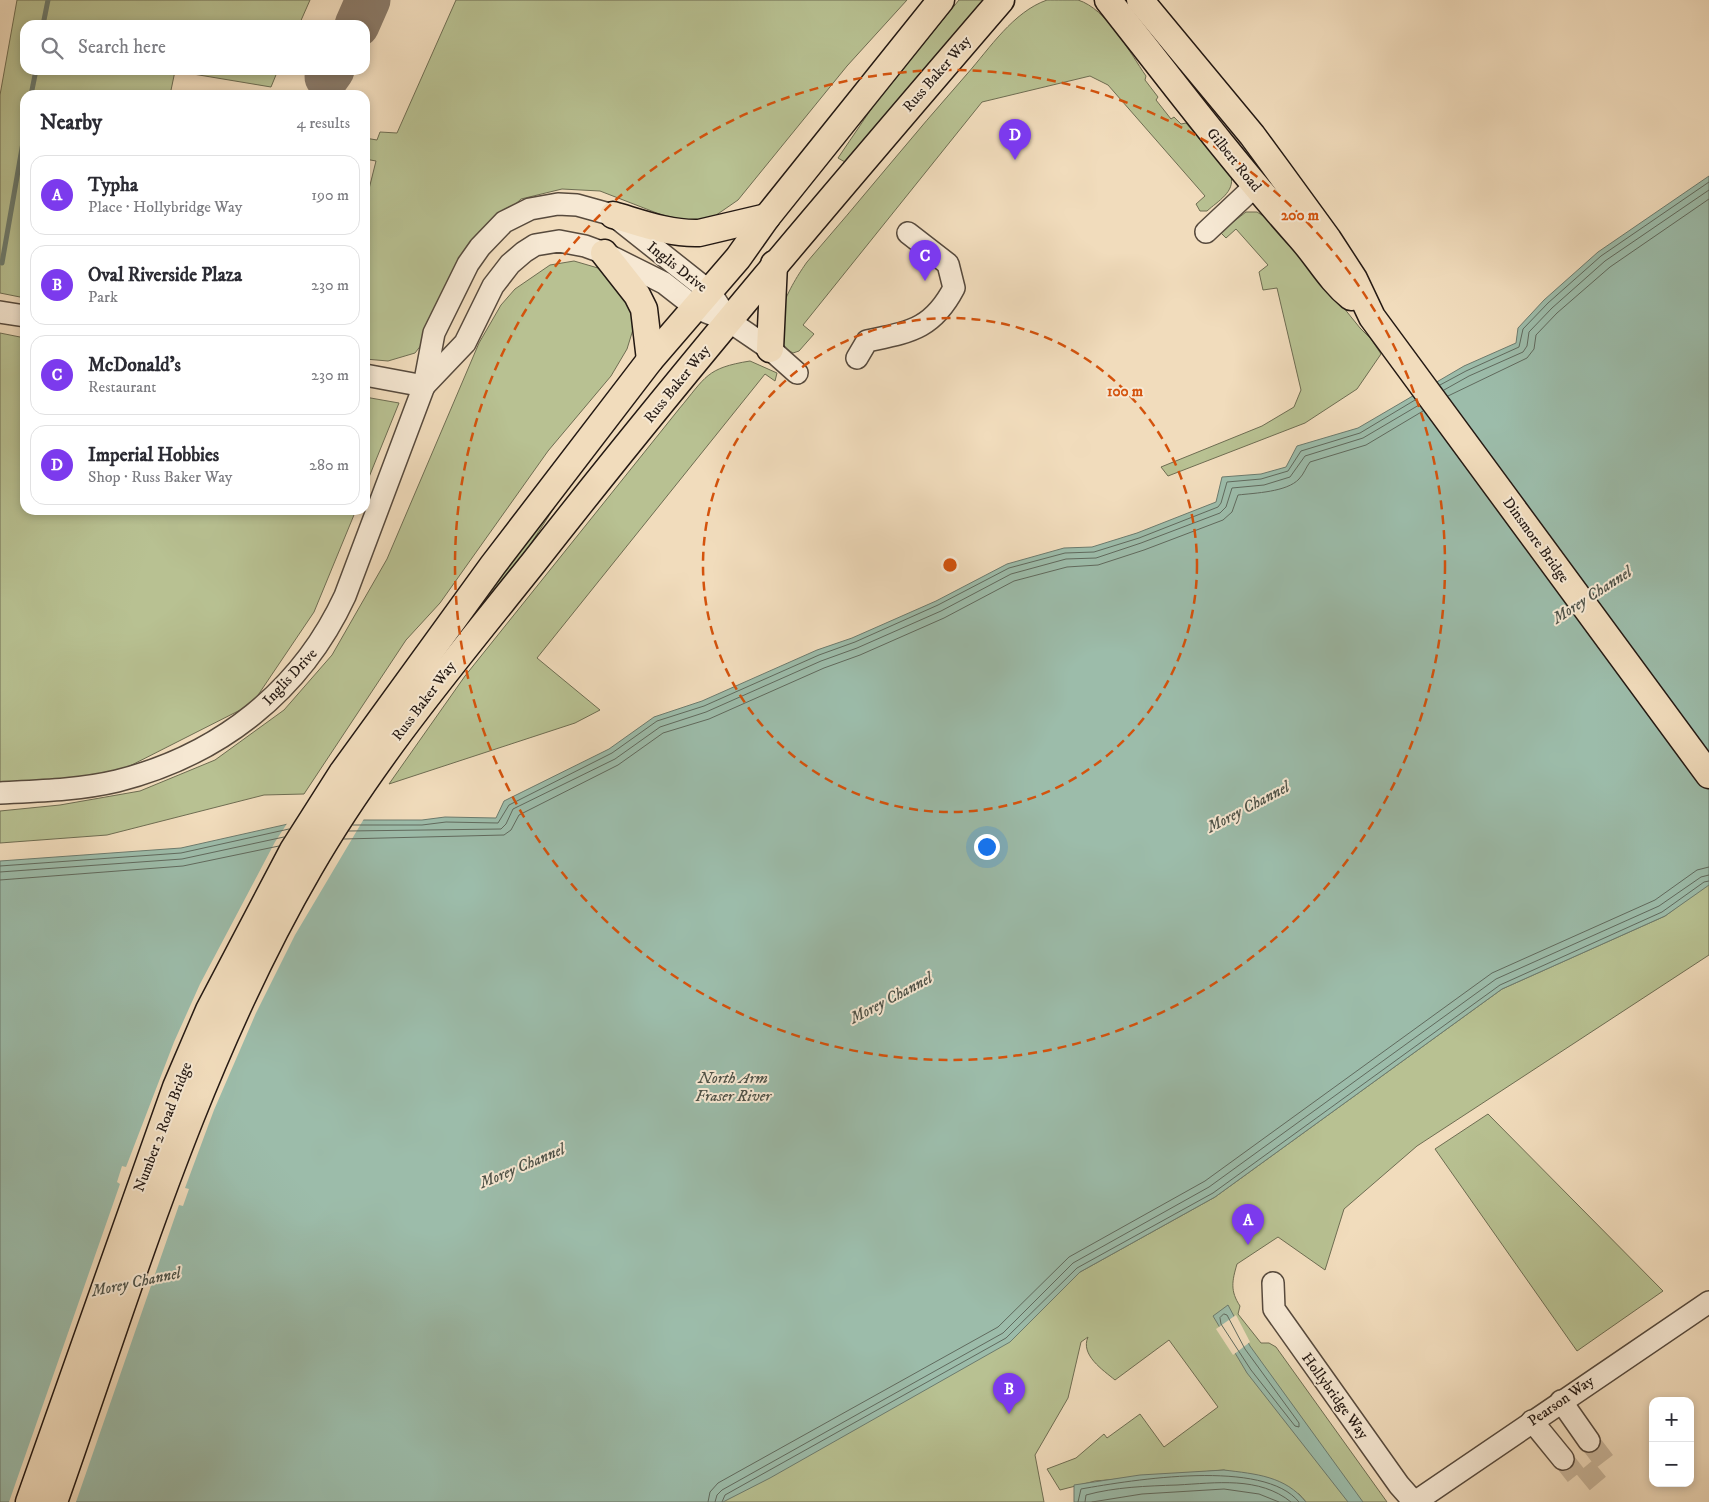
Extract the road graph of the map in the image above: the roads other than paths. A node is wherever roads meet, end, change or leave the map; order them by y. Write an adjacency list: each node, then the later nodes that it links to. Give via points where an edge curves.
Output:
1 (941, 0): 9 (main road, Russ Baker Way)
2 (1001, 0): 13 (main road, Russ Baker Way)
3 (1108, 0): 7 (main road, Gilbert Road)
4 (1140, 0): 6 (main road, Gilbert Road)
5 (1158, 0): 6 (main road)
6 (1173, 42): 18 (main road, Gilbert Road, via 1252,135 1305,208 1354,279)
7 (1254, 186): 11 (street); 18 (main road, Gilbert Road, via 1306,244 1338,286)
8 (613, 216): 9 (main road, via 688,234); 14 (street, Inglis Drive); 24 (street, Inglis Drive, via 577,205 558,204 530,209 499,227 480,247 458,282 434,334)
9 (767, 217): 14 (main road, Russ Baker Way)
10 (908, 232): 20 (street, via 948,264 954,288 928,322 902,321 881,325 871,333)
11 (1206, 232)
12 (604, 253): 14 (street, Inglis Drive); 21 (main road, via 644,309); 24 (street, Inglis Drive, via 560,241 536,245 524,252 493,286 465,342)
13 (774, 264): 17 (main road, Russ Baker Way); 19 (main road)
14 (703, 300): 17 (street, Inglis Drive); 21 (main road, Russ Baker Way)
15 (0, 312): 16 (street)
16 (20, 315)
17 (729, 320): 19 (street); 26 (main road, Russ Baker Way, via 435,685)
18 (1374, 320): 25 (main road, Dinsmore Bridge)
19 (770, 349): 22 (street)
20 (862, 350)
21 (650, 360): 26 (main road, Russ Baker Way, via 466,601)
22 (797, 372)
23 (370, 377): 24 (street)
24 (424, 386): 27 (street, Inglis Drive, via 332,625 300,670 263,706 195,752 143,773 86,786)
25 (1709, 775)
26 (354, 776): 34 (main road, Number 2 Road Bridge, via 293,850 209,1010 180,1078); 35 (main road, Number 2 Road Bridge, via 311,865 267,945 200,1091)
27 (0, 793)
28 (1273, 1283): 36 (street, Hollybridge Way, via 1272,1296 1278,1316)
29 (1709, 1302): 30 (street, Pearson Way)
30 (1561, 1401): 31 (street, Pearson Way); 32 (street)
31 (1532, 1422): 33 (street); 36 (street, Pearson Way)
32 (1589, 1441)
33 (1563, 1459)
34 (29, 1502)
35 (54, 1502)
36 (1414, 1502)

